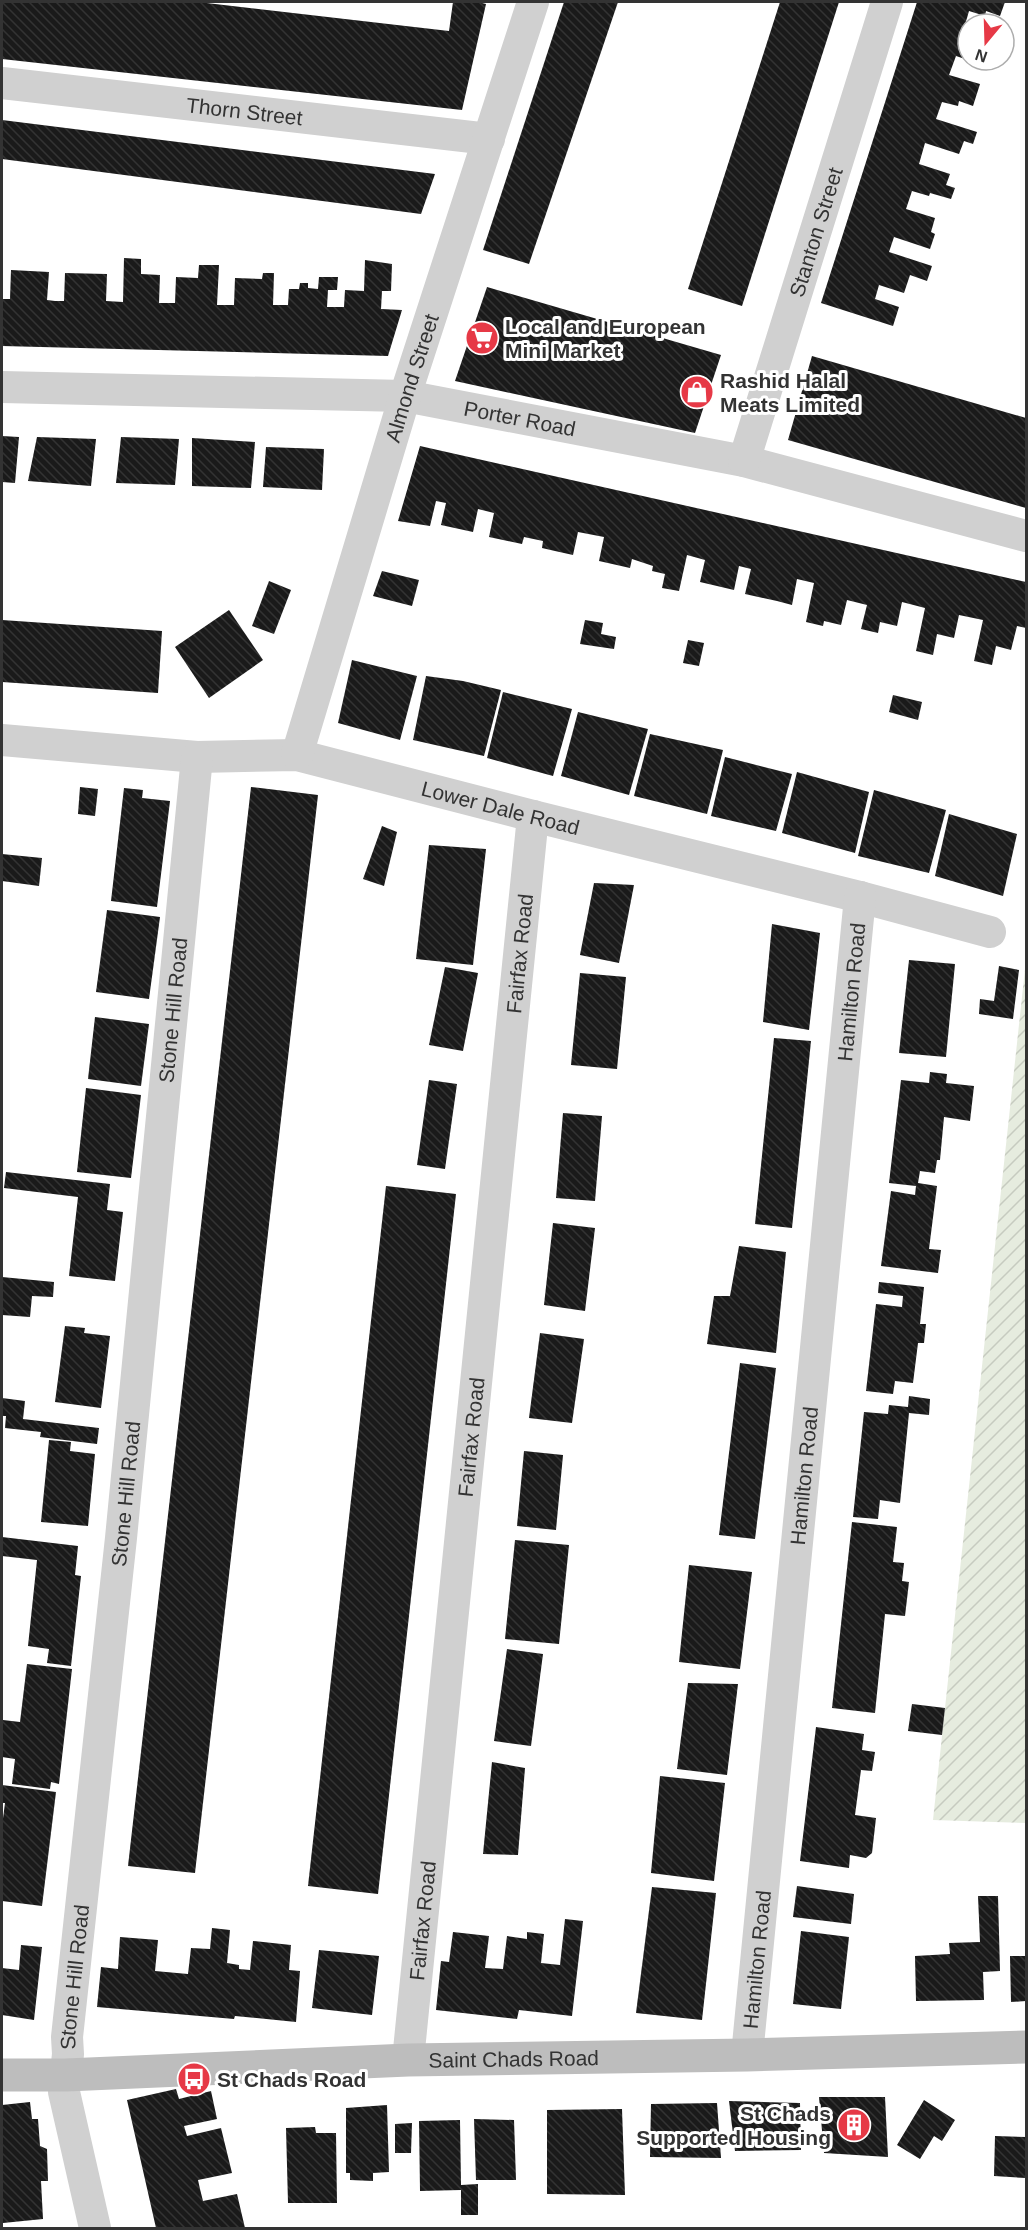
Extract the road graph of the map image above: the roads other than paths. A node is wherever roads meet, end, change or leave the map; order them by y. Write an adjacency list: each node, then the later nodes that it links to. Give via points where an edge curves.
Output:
1 (533, 2): 4 (street, Almond Street)
2 (887, 2): 7 (street, Stanton Street)
3 (2, 83): 4 (street, Thorn Street)
4 (489, 139): 6 (street, Almond Street)
5 (2, 387): 6 (street, Porter Road)
6 (405, 396): 7 (street, Porter Road); 10 (street, Almond Street)
7 (744, 461): 8 (street, Porter Road)
8 (1026, 536)
9 (2, 741): 11 (street, Lower Dale Road)
10 (297, 755): 11 (street, Lower Dale Road); 12 (street, Lower Dale Road)
11 (197, 757): 19 (street, Stone Hill Road, via 120,1550 68,2020)
12 (533, 816): 13 (street, Lower Dale Road); 17 (street, Fairfax Road)
13 (860, 897): 14 (street, Lower Dale Road); 16 (street, Hamilton Road)
14 (990, 932)
15 (1026, 2047): 16 (street, Saint Chads Road)
16 (747, 2055): 17 (street, Saint Chads Road)
17 (408, 2060): 19 (street, Saint Chads Road)
18 (2, 2075): 19 (street, Saint Chads Road)
19 (66, 2075): 20 (street, Stone Hill Road, via 64,2092)
20 (95, 2229)

